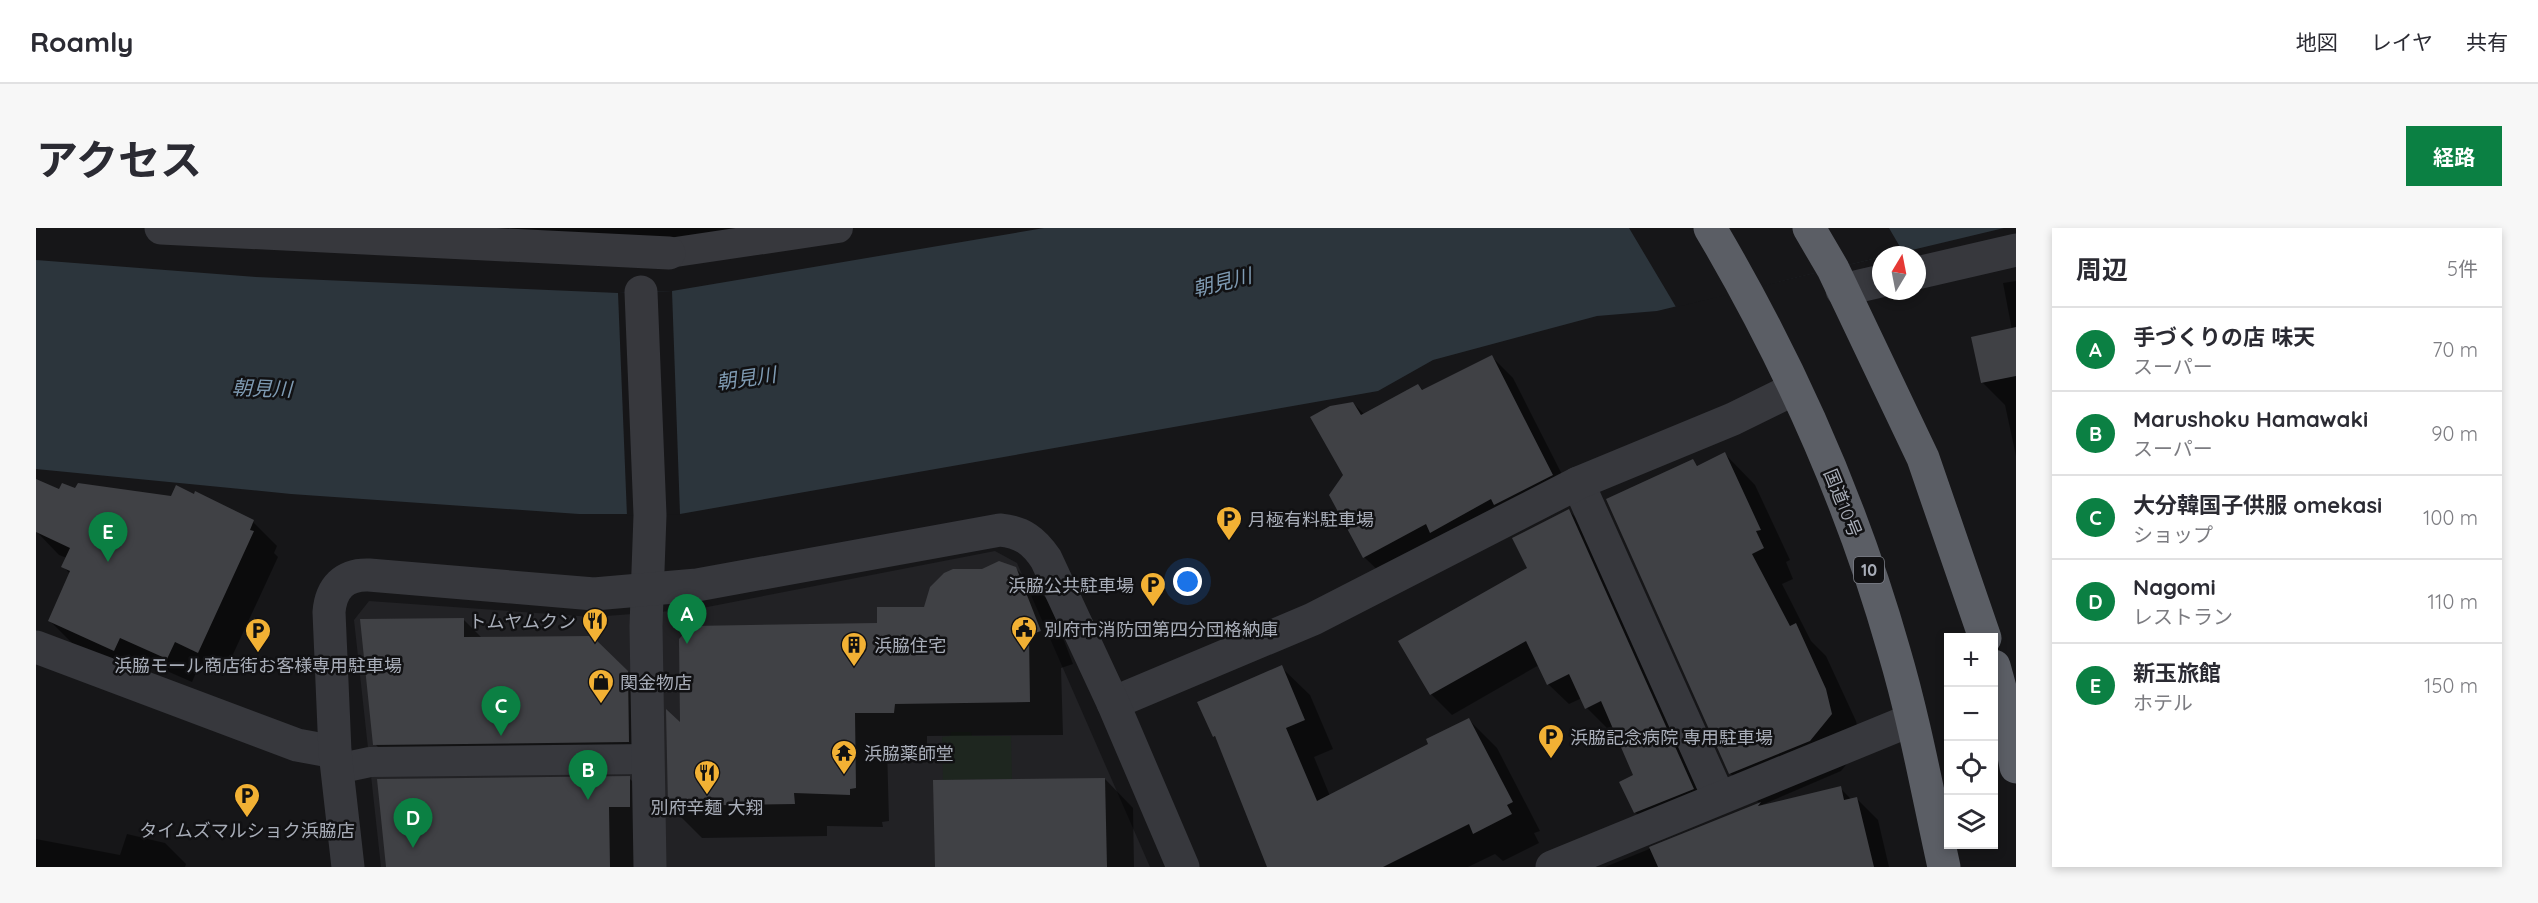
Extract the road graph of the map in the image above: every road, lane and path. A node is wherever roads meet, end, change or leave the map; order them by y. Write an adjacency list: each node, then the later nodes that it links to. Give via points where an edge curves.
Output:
1 (161, 228): 5 (street)
2 (838, 228): 6 (street)
3 (1710, 228): 11 (highway, 国道10号 / 10, via 1746,290)
4 (1809, 228): 9 (highway)
5 (299, 232): 6 (street)
6 (650, 244): 13 (street, via 641,292 650,515)
7 (2016, 250): 8 (street)
8 (1926, 271)
9 (1838, 279): 10 (street); 14 (highway, via 1923,458)
10 (1872, 281)
11 (1794, 389): 12 (street, via 1733,419); 19 (highway, 国道10号 / 10, via 1838,486 1867,564)
12 (1578, 483): 17 (street, via 1313,619); 23 (street)
13 (647, 589): 17 (street, via 697,585 987,531 1014,531 1038,546 1046,559); 20 (street); 21 (street, via 594,594 369,575 346,579 330,598 329,612)
14 (1983, 633)
15 (36, 647): 21 (street)
16 (1998, 676): 18 (highway)
17 (1113, 703): 26 (street)
18 (2010, 705): 22 (highway)
19 (1911, 720): 23 (street); 28 (highway, 国道10号 / 10)
20 (649, 759): 21 (street); 25 (street)
21 (336, 760): 24 (street)
22 (2016, 767)
23 (1719, 798): 27 (street)
24 (348, 867)
25 (651, 867)
26 (1183, 867)
27 (1552, 867)
28 (1944, 867)

